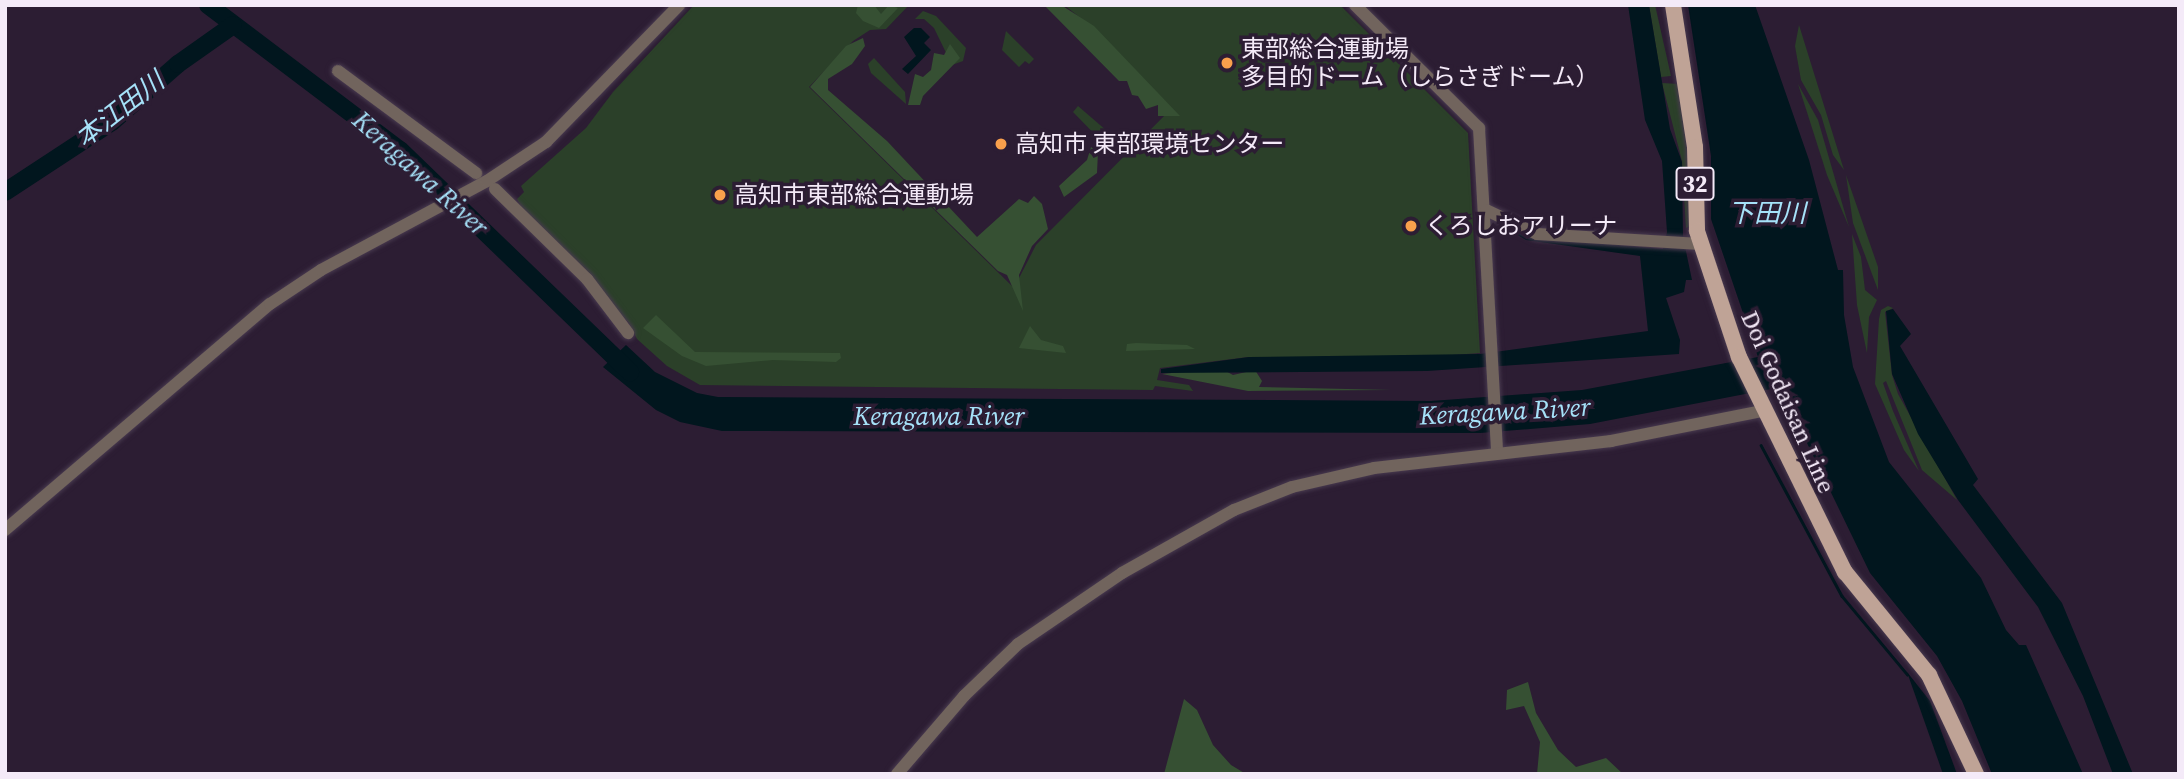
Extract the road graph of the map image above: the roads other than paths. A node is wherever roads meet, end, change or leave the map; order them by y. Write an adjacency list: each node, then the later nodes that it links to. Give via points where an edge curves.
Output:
1 (680, 5): 12 (street, via 546,142 469,190 321,270 270,304)
2 (1355, 5): 7 (street, via 1477,123)
3 (1673, 5): 8 (main road, Doi Godaisan Line / 32, via 1695,147)
4 (338, 71): 5 (street)
5 (476, 173)
6 (495, 189): 9 (street, via 587,279)
7 (1486, 210): 8 (street, via 1537,233); 11 (street)
8 (1695, 244): 10 (main road, Doi Godaisan Line / 32)
9 (628, 333)
10 (1761, 406): 11 (street, via 1611,441); 14 (main road, Doi Godaisan Line / 32, via 1845,572 1929,675)
11 (1497, 454): 13 (street, via 1329,477 1259,500 1209,523 1081,599 1018,644 964,696)
12 (5, 530)
13 (897, 774)
14 (1976, 774)

